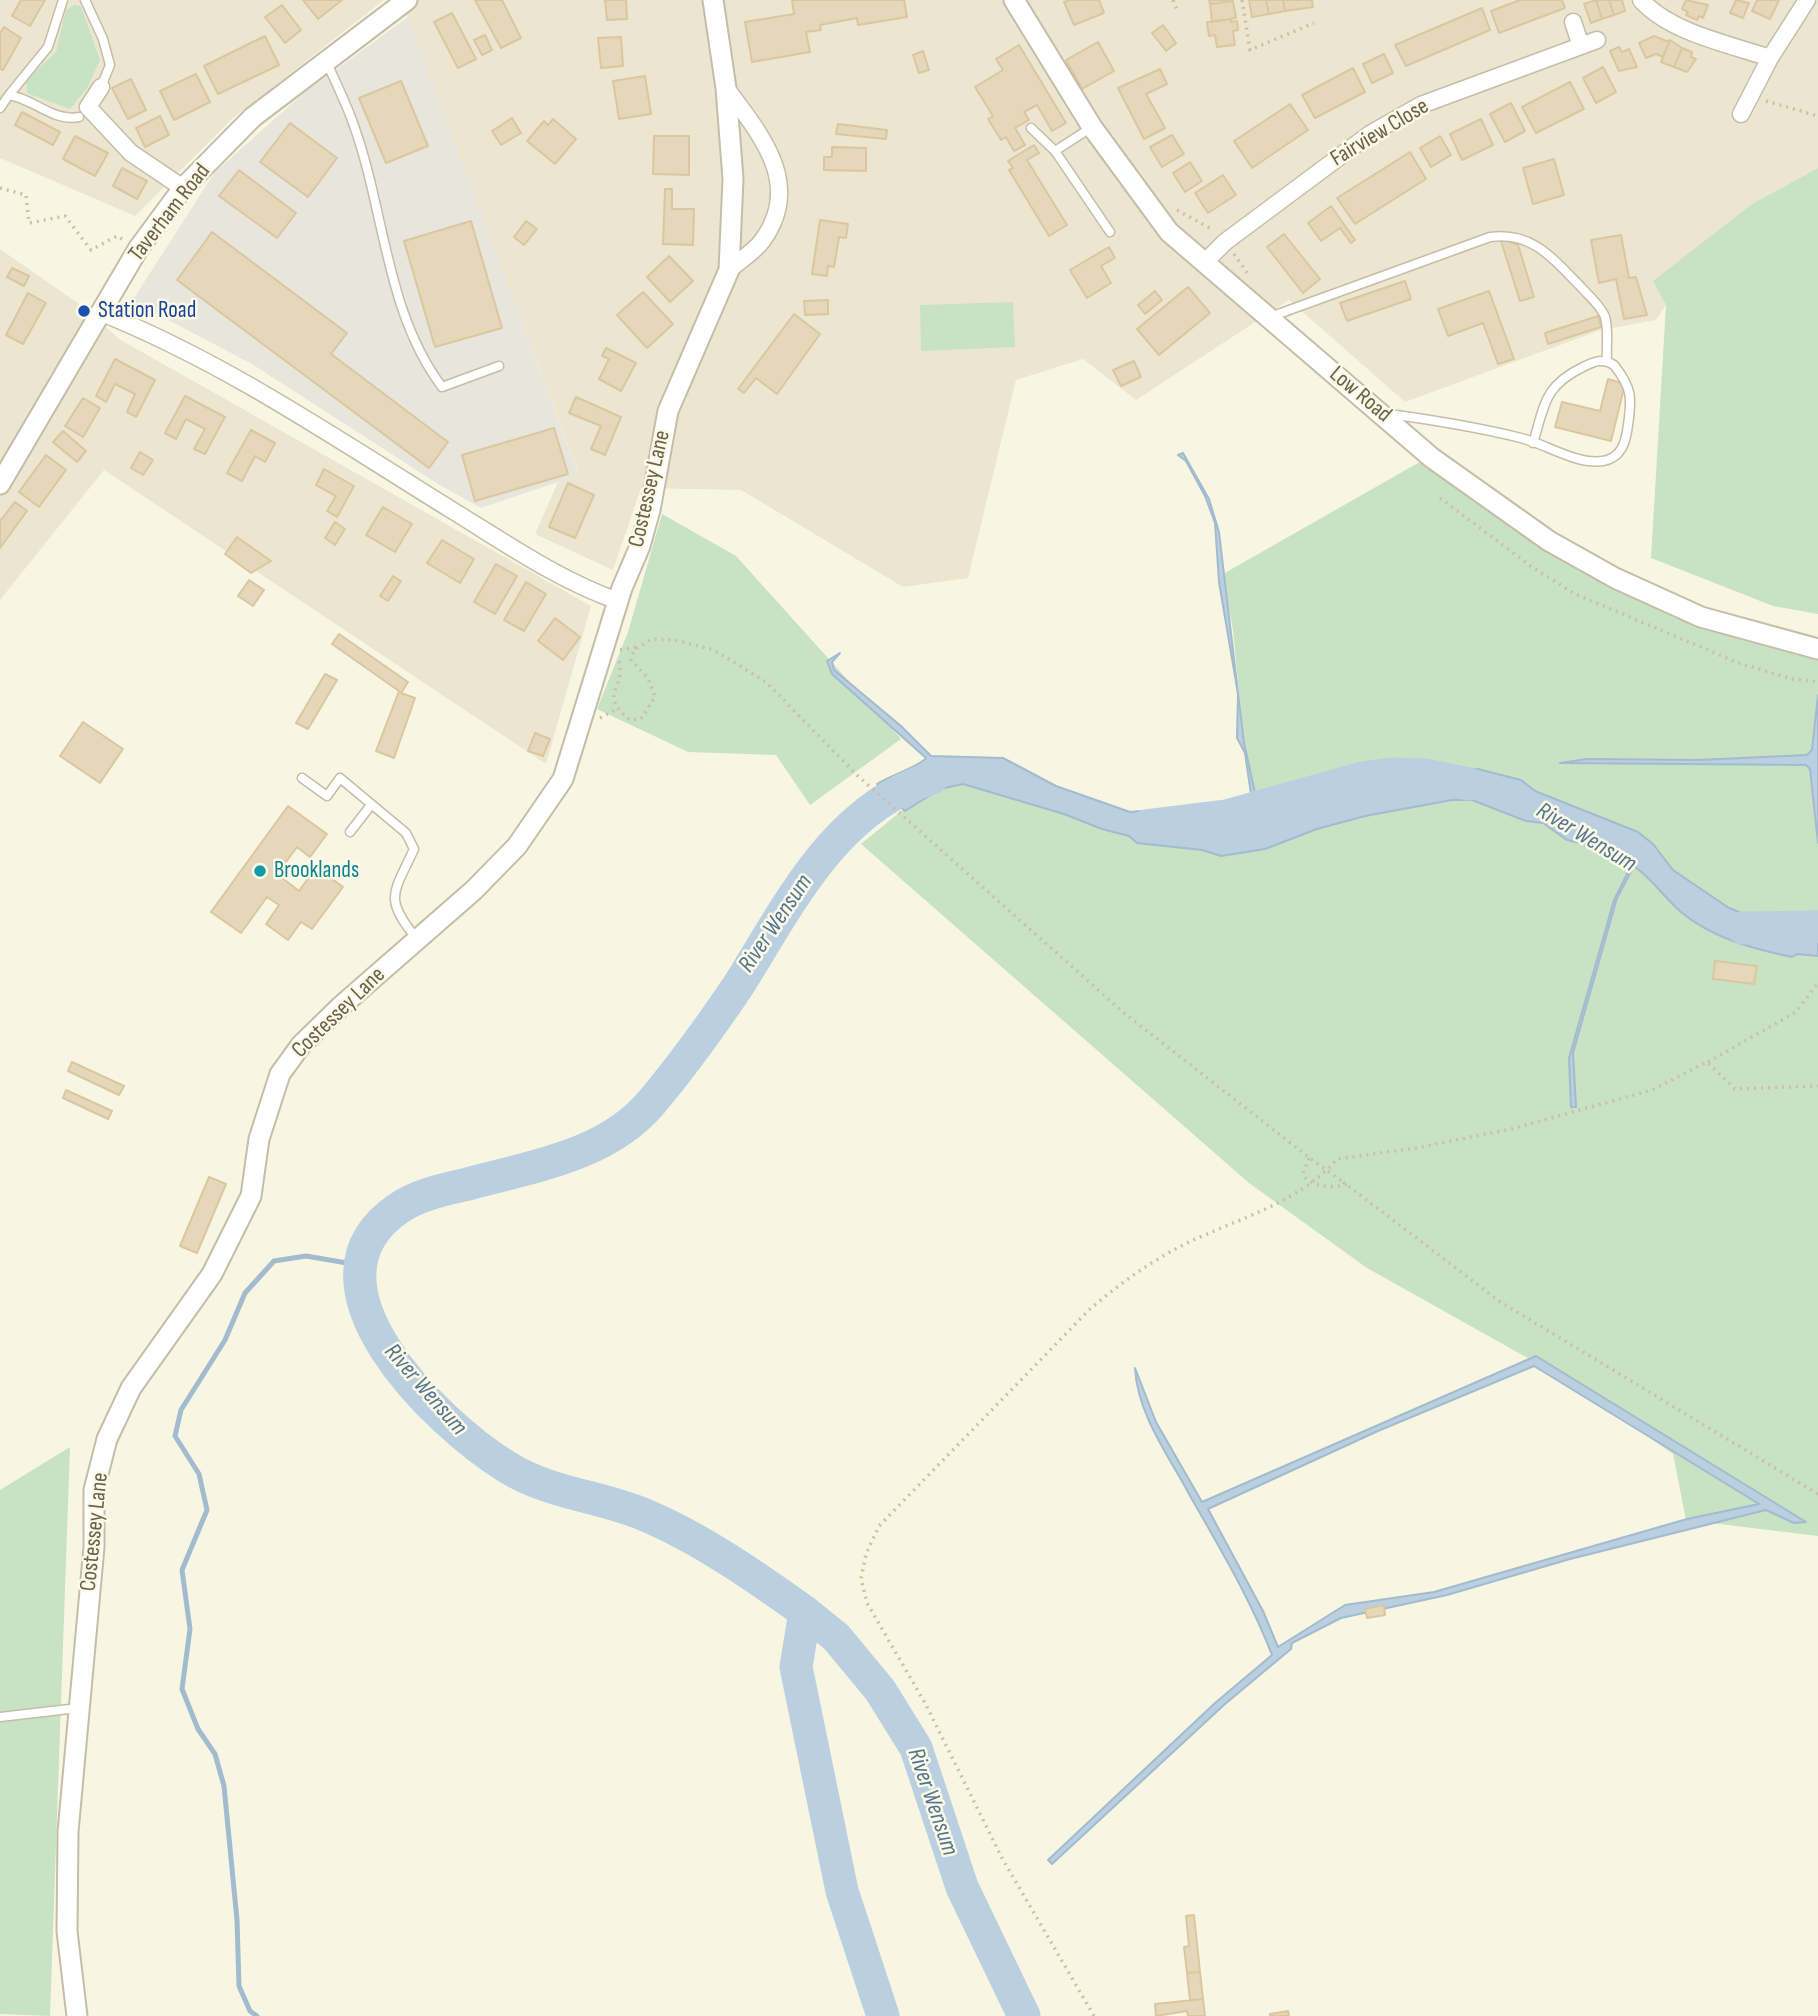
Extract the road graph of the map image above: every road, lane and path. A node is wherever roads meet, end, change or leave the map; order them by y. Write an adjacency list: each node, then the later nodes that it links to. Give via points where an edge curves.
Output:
1 (63, 0): 19 (lane, via 48,47)
2 (85, 0): 17 (lane, via 110,65)
3 (407, 0): 16 (street, Taverham Road)
4 (713, 0): 18 (street, Costessey Lane)
5 (1014, 0): 25 (street, Low Road)
6 (1173, 0): 10 (path)
7 (1242, 0): 12 (path, via 1250,50)
8 (1641, 0): 15 (street, via 1650,10 1685,28)
9 (1807, 0): 15 (street)
10 (1177, 10)
11 (1573, 22): 14 (street)
12 (1314, 23)
13 (1597, 40): 14 (street, Fairview Close)
14 (1581, 46): 32 (street, Fairview Close, via 1421,105 1380,128)
15 (1770, 58): 20 (street)
16 (326, 61): 29 (street, Taverham Road, via 253,117); 37 (lane, via 353,124 400,303 423,362 442,387)
17 (101, 87): 22 (street)
18 (726, 88): 33 (street, Costessey Lane, via 733,179); 33 (street, Costessey Lane, via 767,143 779,174 777,213 761,243)
19 (9, 95): 21 (lane); 22 (lane, via 56,116)
20 (1749, 97): 23 (street); 24 (path)
21 (0, 108)
22 (84, 112): 29 (street, via 131,153)
23 (1741, 114)
24 (1818, 116)
25 (1092, 127): 27 (lane); 32 (street, Low Road, via 1169,232)
26 (1031, 128): 27 (lane)
27 (1055, 150): 30 (lane)
28 (0, 188): 31 (path, via 26,195 29,223 65,216 91,250 117,236)
29 (183, 188): 34 (street, Taverham Road, via 138,250)
30 (1110, 232)
31 (127, 242)
32 (1204, 263): 35 (street, Low Road)
33 (729, 270): 42 (street, Costessey Lane, via 668,411 650,510)
34 (102, 313): 40 (street, Taverham Road); 42 (street, via 245,380 510,546 587,590)
35 (1267, 318): 36 (lane, via 1490,237 1504,236 1548,252 1589,296 1605,316); 38 (street, Low Road)
36 (1607, 361): 39 (lane, via 1592,362 1554,384); 39 (lane, via 1623,376 1632,398 1619,453 1597,461)
37 (499, 366)
38 (1382, 413): 39 (lane); 43 (street, Low Road, via 1432,458 1549,541 1604,572 1701,617)
39 (1534, 443)
40 (0, 484)
41 (1440, 498): 45 (path, via 1575,594 1739,663)
42 (618, 601): 49 (street, Costessey Lane, via 563,779 517,846)
43 (1818, 649)
44 (619, 660): 53 (path, via 612,699 630,720 641,719 655,697 648,678 631,660 634,650 652,639 714,650 766,682 858,776 1124,1013)
45 (1818, 682)
46 (302, 778): 47 (lane, via 327,796 340,778)
47 (371, 804): 48 (lane); 49 (lane, via 407,833 414,849 393,893 398,916)
48 (350, 832)
49 (418, 940): 57 (street, Costessey Lane, via 340,1007 301,1045 280,1074 259,1139 251,1196 212,1274 131,1388 107,1439 94,1490 94,1547)
50 (1818, 983): 51 (path, via 1796,1012)
51 (1707, 1062): 52 (path, via 1735,1089); 54 (path, via 1652,1090 1511,1129 1337,1159)
52 (1818, 1086)
53 (1310, 1158): 54 (path, via 1303,1174); 55 (path, bridge)
54 (1313, 1181): 55 (path, via 1327,1188); 60 (path, via 1184,1244 1120,1283 926,1475 879,1526 866,1554 861,1579 867,1603 925,1703 1002,1858)
55 (1345, 1183): 56 (path, via 1499,1301)
56 (1818, 1493)
57 (78, 1709): 58 (lane); 59 (street, Costessey Lane, via 68,1832 67,1931)
58 (0, 1717)
59 (76, 2016)
60 (1094, 2016)

